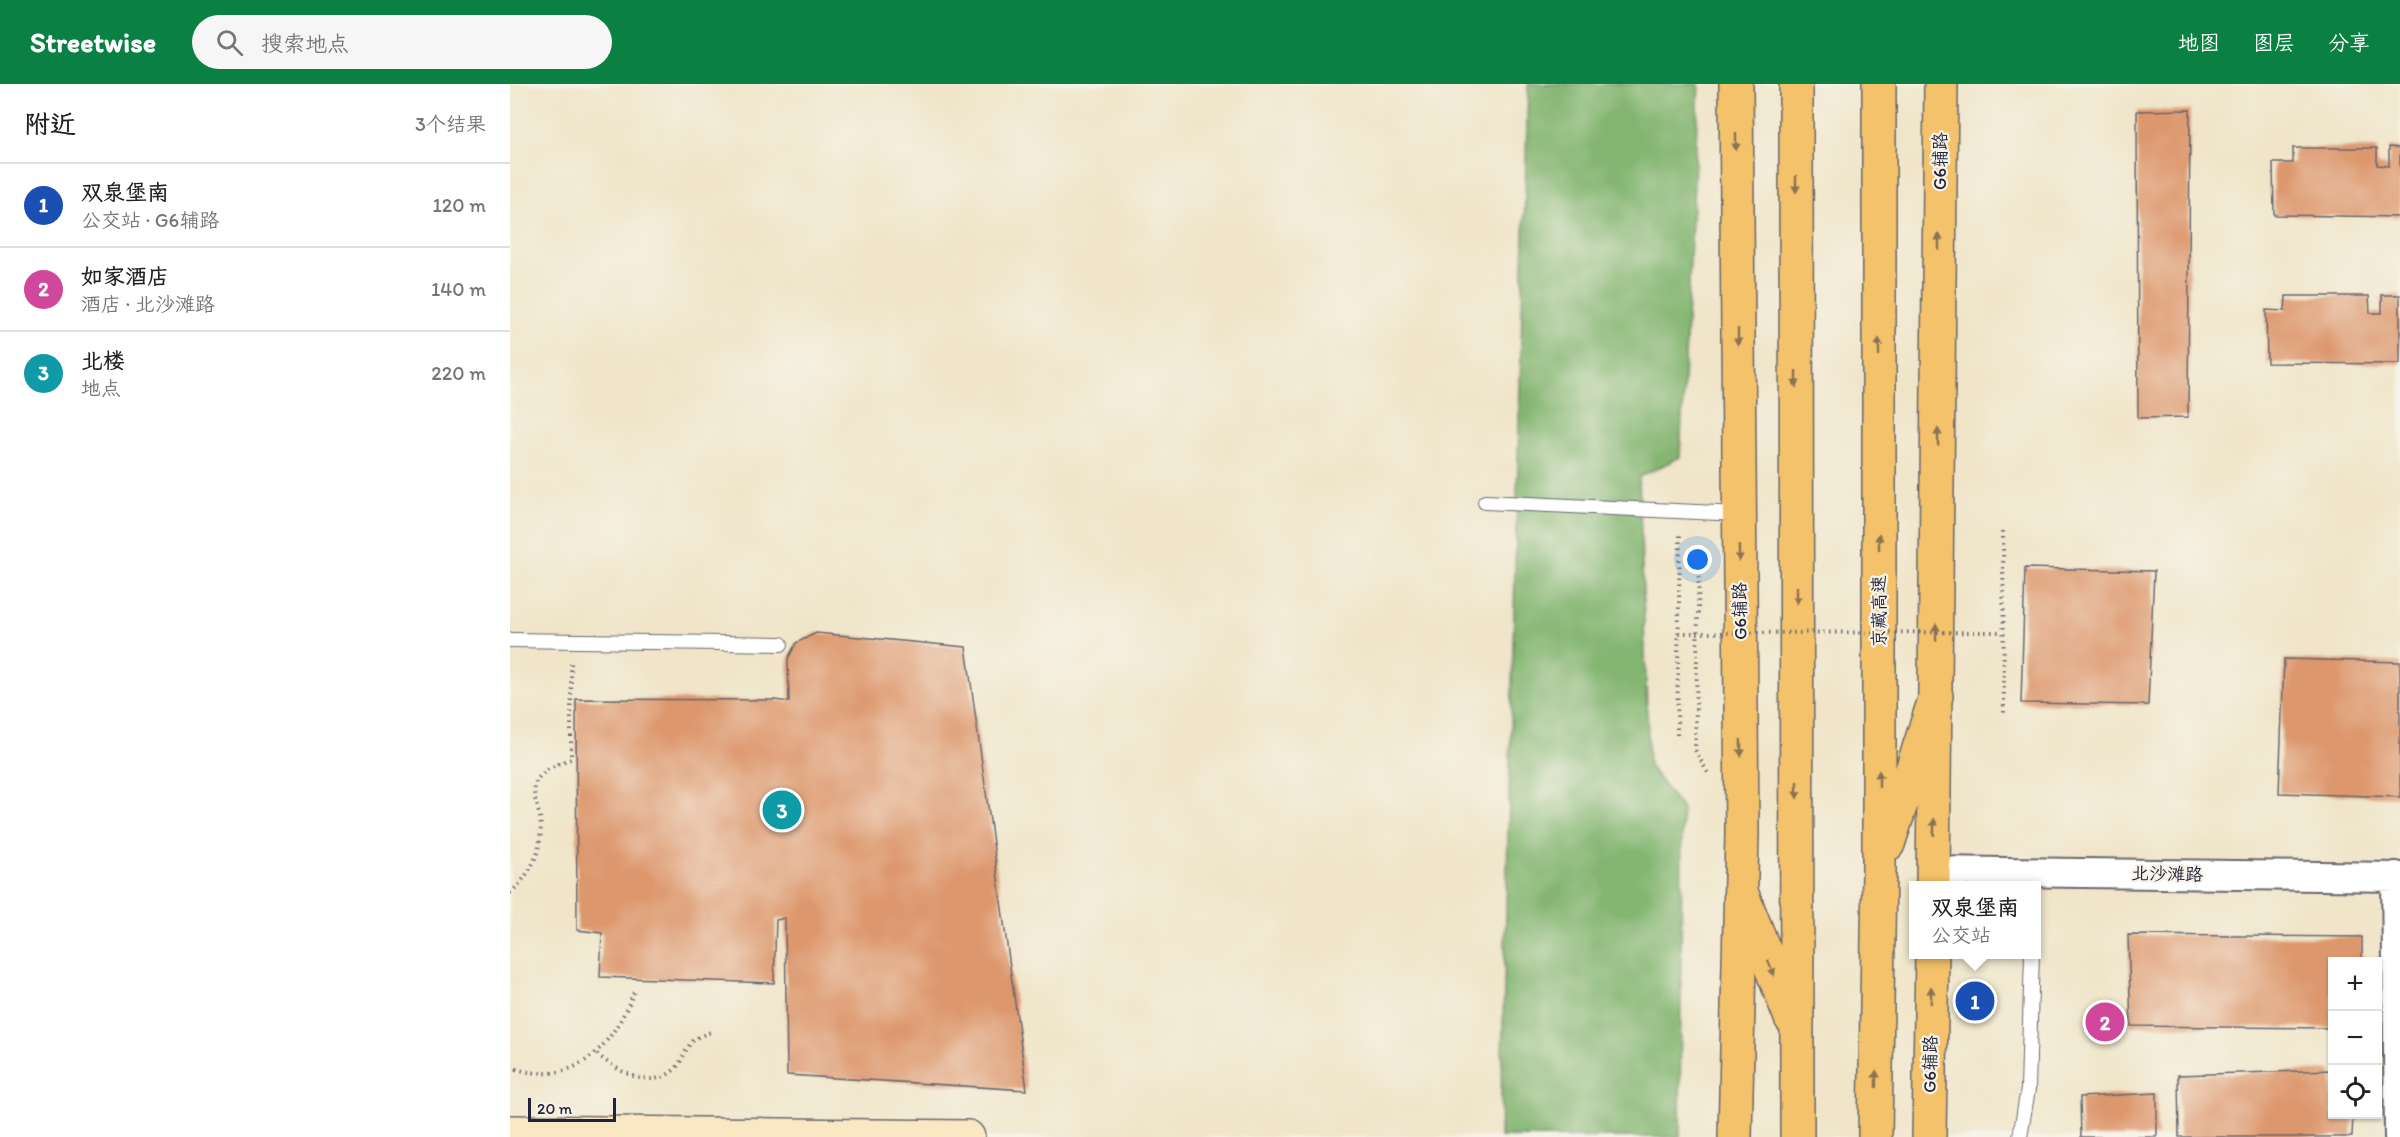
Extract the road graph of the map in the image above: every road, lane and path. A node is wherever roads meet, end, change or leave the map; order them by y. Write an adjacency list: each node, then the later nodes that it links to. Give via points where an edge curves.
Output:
1 (1736, 84): 6 (main road, G6辅路, one-way to 6)
2 (1796, 84): 27 (main road, one-way to 27)
3 (1879, 84): 17 (main road, 京藏高速, one-way to 3)
4 (1941, 84): 14 (main road, G6辅路, one-way to 4)
5 (1485, 502): 6 (lane)
6 (1739, 514): 22 (main road, G6辅路, one-way to 22)
7 (2003, 531): 9 (path)
8 (1680, 533): 10 (path)
9 (2003, 632): 10 (path, bridge); 15 (path)
10 (1679, 633): 16 (path)
11 (510, 640): 12 (lane)
12 (781, 644)
13 (570, 660): 21 (path, via 571,759 547,770 536,783 540,841 533,865)
14 (1936, 696): 17 (main road); 19 (main road, G6辅路, one-way to 14)
15 (2004, 716)
16 (1677, 735)
17 (1879, 871): 34 (main road, 京藏高速, one-way to 17)
18 (2398, 876): 20 (street, 北沙滩路); 37 (street)
19 (1933, 878): 20 (street, 北沙滩路)
20 (2034, 879)
21 (510, 893)
22 (1742, 894): 27 (main road, one-way to 27); 32 (main road, G6辅路)
23 (1932, 959): 35 (main road, G6辅路, one-way to 23)
24 (2032, 959): 36 (lane, via 2028,1089)
25 (635, 989): 28 (path, via 619,1025)
26 (713, 1031): 28 (path, via 692,1041 675,1069 664,1077 647,1079 628,1074)
27 (1797, 1034): 33 (main road)
28 (597, 1054): 29 (path, via 559,1071 530,1074)
29 (510, 1067)
30 (510, 1132): 31 (street)
31 (968, 1137)
32 (1735, 1137)
33 (1797, 1137)
34 (1875, 1137)
35 (1929, 1137)
36 (2020, 1137)
37 (2399, 1137)

